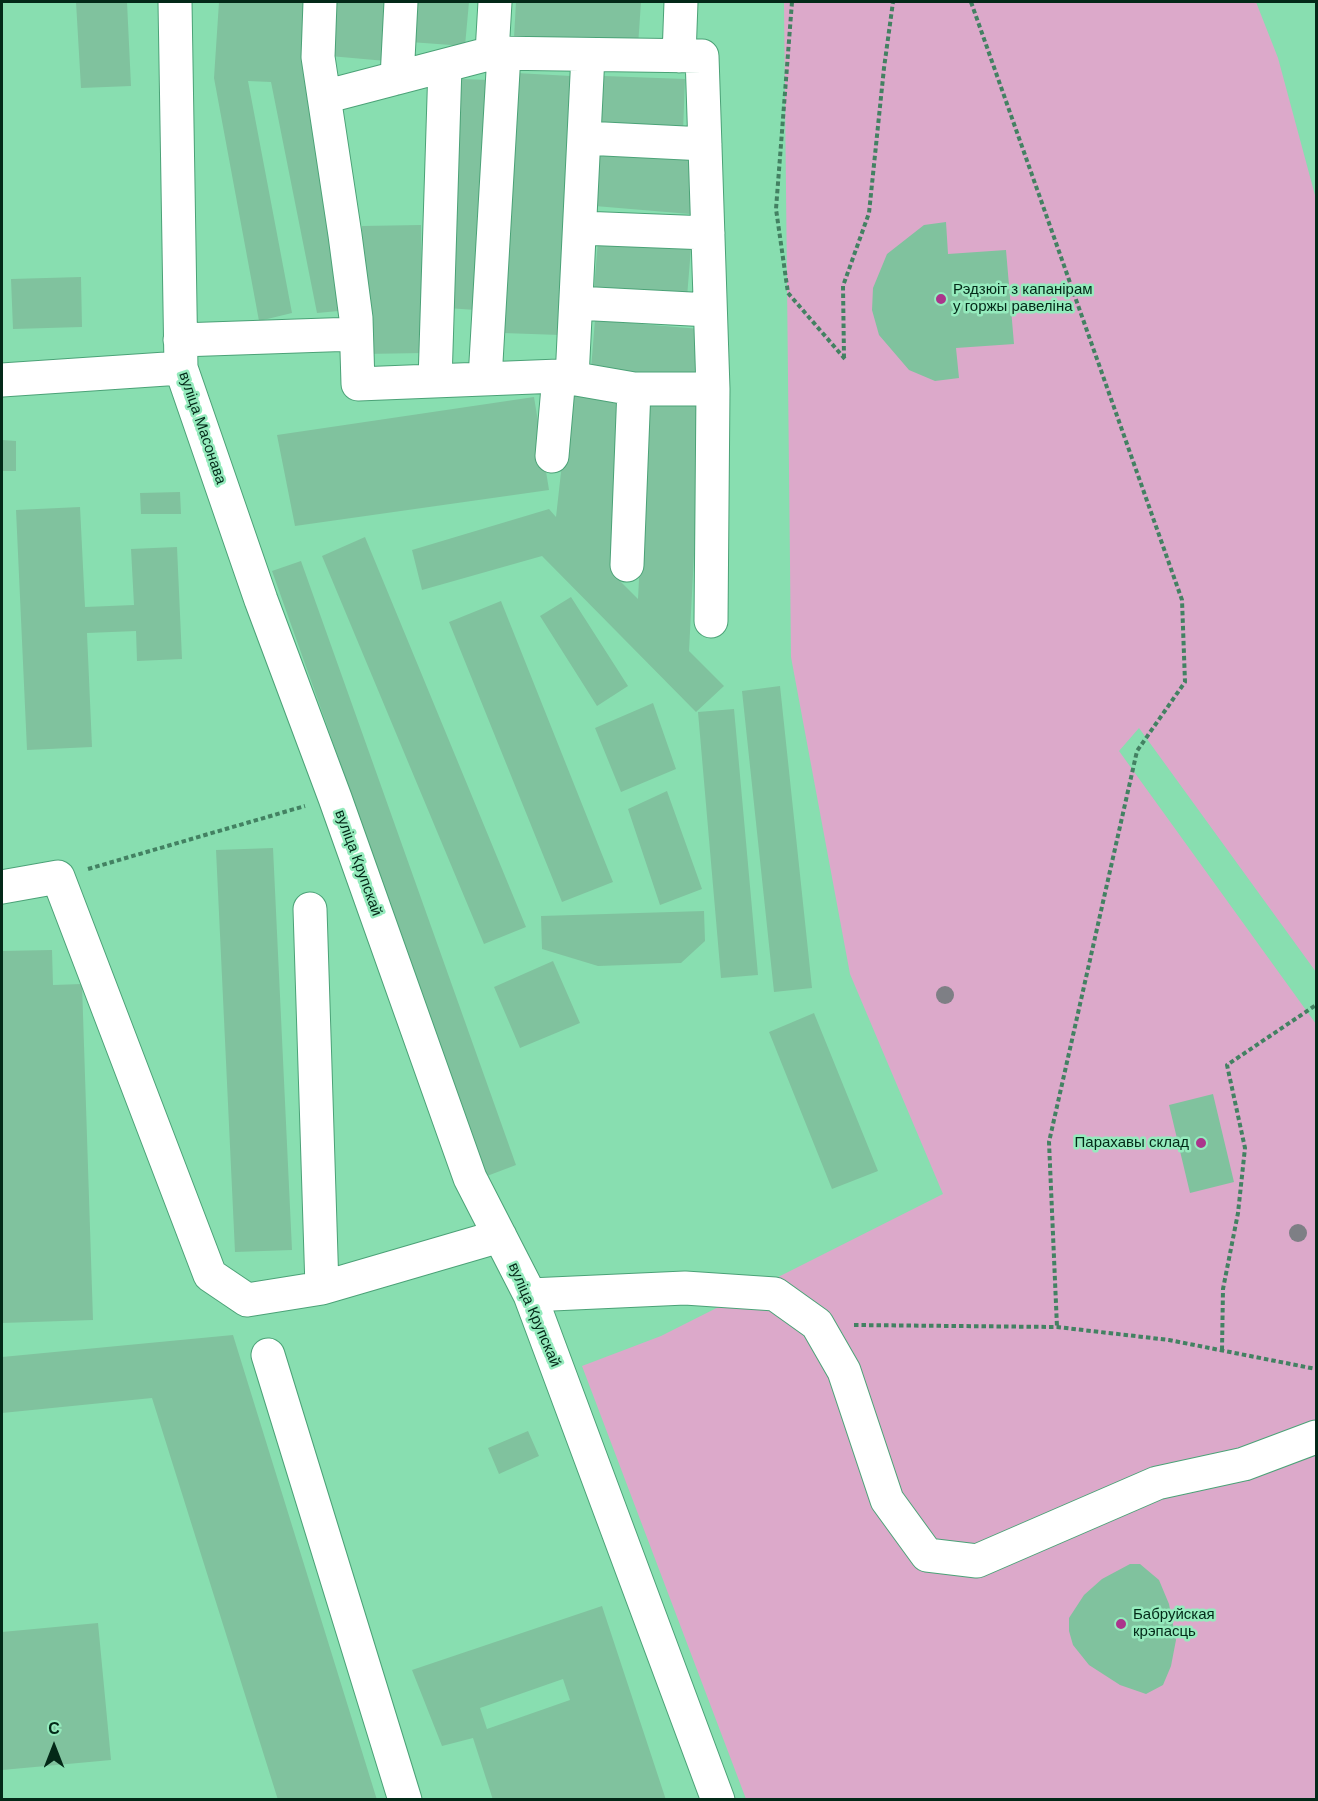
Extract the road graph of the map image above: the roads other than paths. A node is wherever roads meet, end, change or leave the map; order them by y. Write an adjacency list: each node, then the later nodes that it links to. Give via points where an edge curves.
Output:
1 (175, 2): 19 (street, вуліца Масонава)
2 (320, 2): 11 (street, via 318,57)
3 (401, 2): 10 (street)
4 (495, 2): 6 (street)
5 (681, 2): 8 (street)
6 (498, 54): 7 (street); 9 (street); 21 (street)
7 (588, 56): 8 (street); 12 (street)
8 (679, 56): 13 (street, via 702,56)
9 (445, 66): 10 (street); 23 (street)
10 (397, 78): 11 (street)
11 (324, 97): 18 (street)
12 (584, 138): 13 (street); 14 (street)
13 (705, 144): 15 (street)
14 (580, 228): 15 (street); 16 (street)
15 (708, 233): 17 (street)
16 (576, 303): 17 (street); 20 (street)
17 (710, 310): 25 (street)
18 (356, 334): 19 (street); 23 (street, via 358,384)
19 (180, 354): 22 (street); 29 (street, вуліца Масонава, via 261,600)
20 (565, 377): 21 (street); 24 (street); 26 (street)
21 (485, 379): 23 (street)
22 (2, 380)
23 (435, 381)
24 (634, 389): 25 (street); 27 (street)
25 (713, 389): 28 (street)
26 (552, 456)
27 (627, 565)
28 (711, 621)
29 (335, 798): 32 (street, вуліца Крупскай, via 470,1178)
30 (2, 886): 33 (street, via 58,877 210,1275 247,1300)
31 (310, 909): 33 (street)
32 (500, 1236): 33 (street); 34 (street, вуліца Крупскай)
33 (322, 1288)
34 (530, 1295): 36 (street, via 685,1288 775,1294 817,1324 844,1371 888,1500 927,1555 977,1561 1157,1483 1244,1464); 38 (street, вуліца Крупскай)
35 (268, 1354): 37 (street)
36 (1317, 1437)
37 (405, 1800)
38 (718, 1800)

